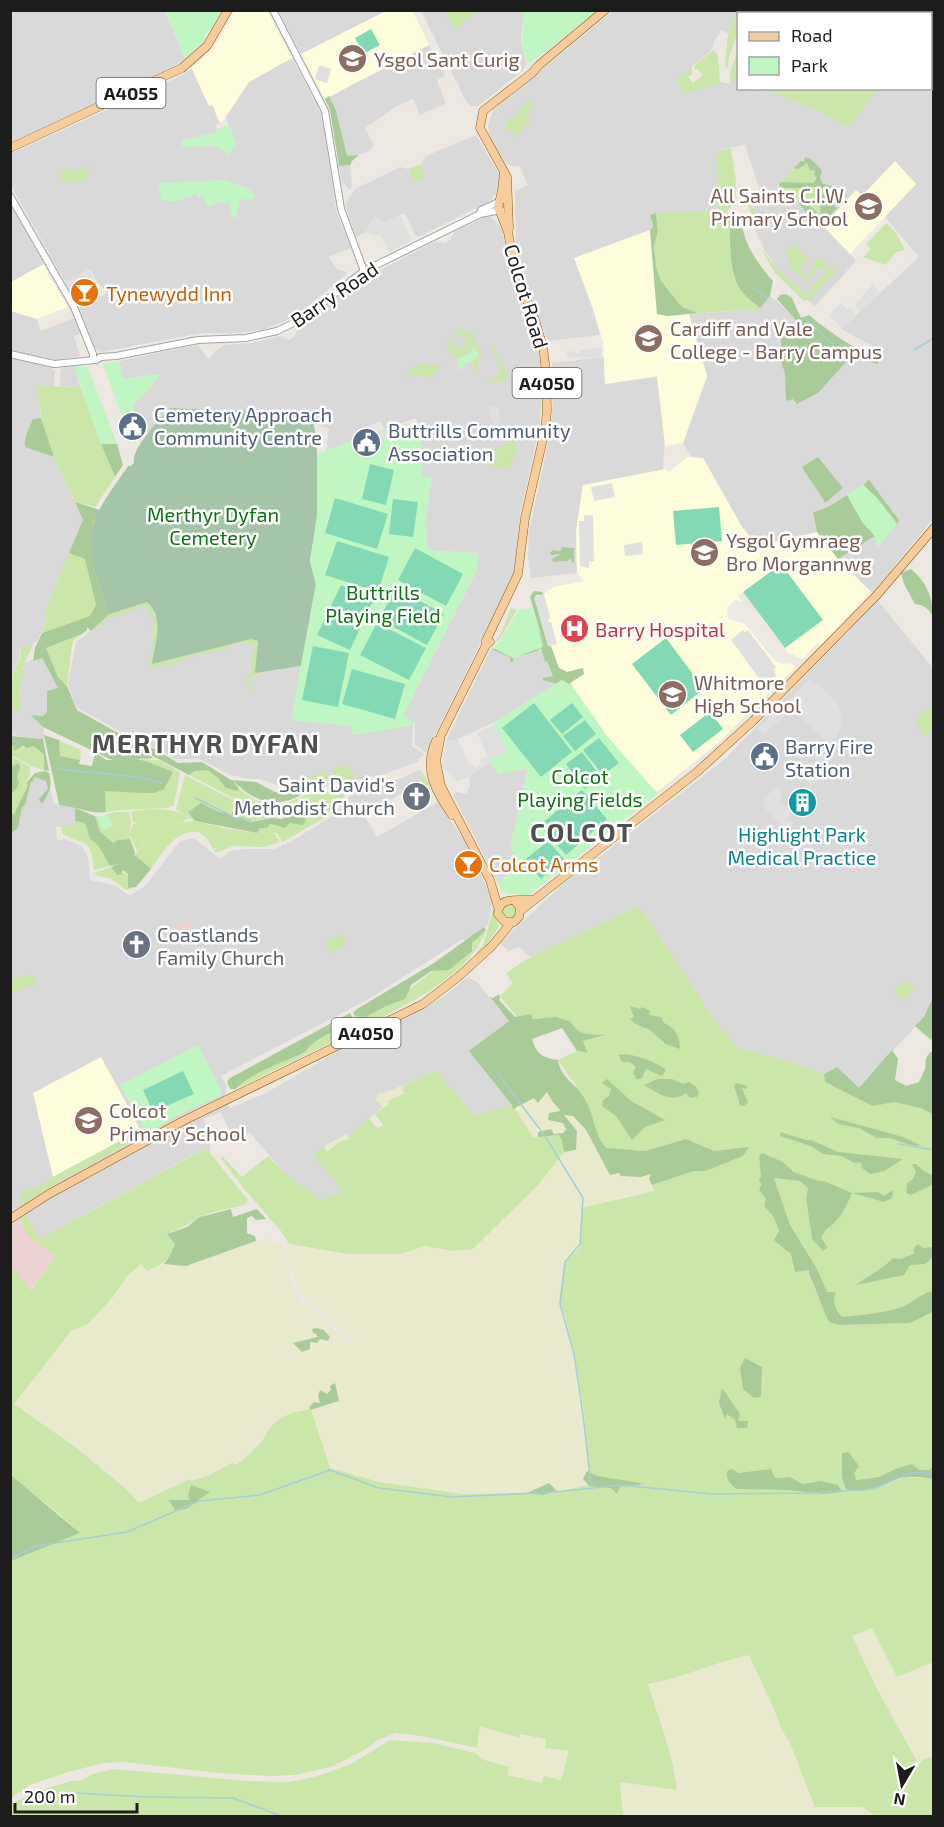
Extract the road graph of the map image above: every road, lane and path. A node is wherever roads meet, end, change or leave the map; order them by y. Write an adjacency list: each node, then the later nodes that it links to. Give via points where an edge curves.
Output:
1 (228, 10): 4 (main road, A4055, via 207,46 182,68)
2 (273, 10): 10 (street, via 325,111 340,209)
3 (605, 10): 6 (main road, Colcot Road / A4050, via 487,108 482,130 508,182)
4 (10, 148)
5 (10, 196): 12 (street, via 74,307)
6 (506, 204): 7 (main road, via 506,210); 8 (street, Barry Road, via 481,210); 9 (main road, Colcot Road / A4050)
7 (501, 210): 8 (street, Barry Road); 9 (main road, Colcot Road / A4050)
8 (480, 214): 10 (street, Barry Road)
9 (508, 232): 14 (main road, Colcot Road / A4050, via 515,271 541,338 546,371 545,430 525,518 522,578 431,754 431,777 437,792 456,817)
10 (364, 271): 12 (street, Barry Road, via 302,319 270,334 198,340 103,361)
11 (10, 354): 12 (street, Barry Road, via 54,364)
12 (94, 359)
13 (933, 528): 16 (main road, via 811,667 753,722)
14 (490, 880): 15 (main road, Colcot Road / A4050, via 500,894); 17 (main road, Colcot Road / A4050)
15 (511, 900): 16 (main road); 17 (main road); 18 (main road, A4050, via 519,905)
16 (533, 900): 18 (main road)
17 (498, 907): 19 (main road, A4050)
18 (520, 911): 20 (main road, A4050, via 518,919)
19 (501, 919): 20 (main road); 21 (main road, A4050)
20 (511, 923): 21 (main road, A4050)
21 (489, 947): 22 (main road, A4050, via 452,983 417,1007 175,1125)
22 (10, 1219)

